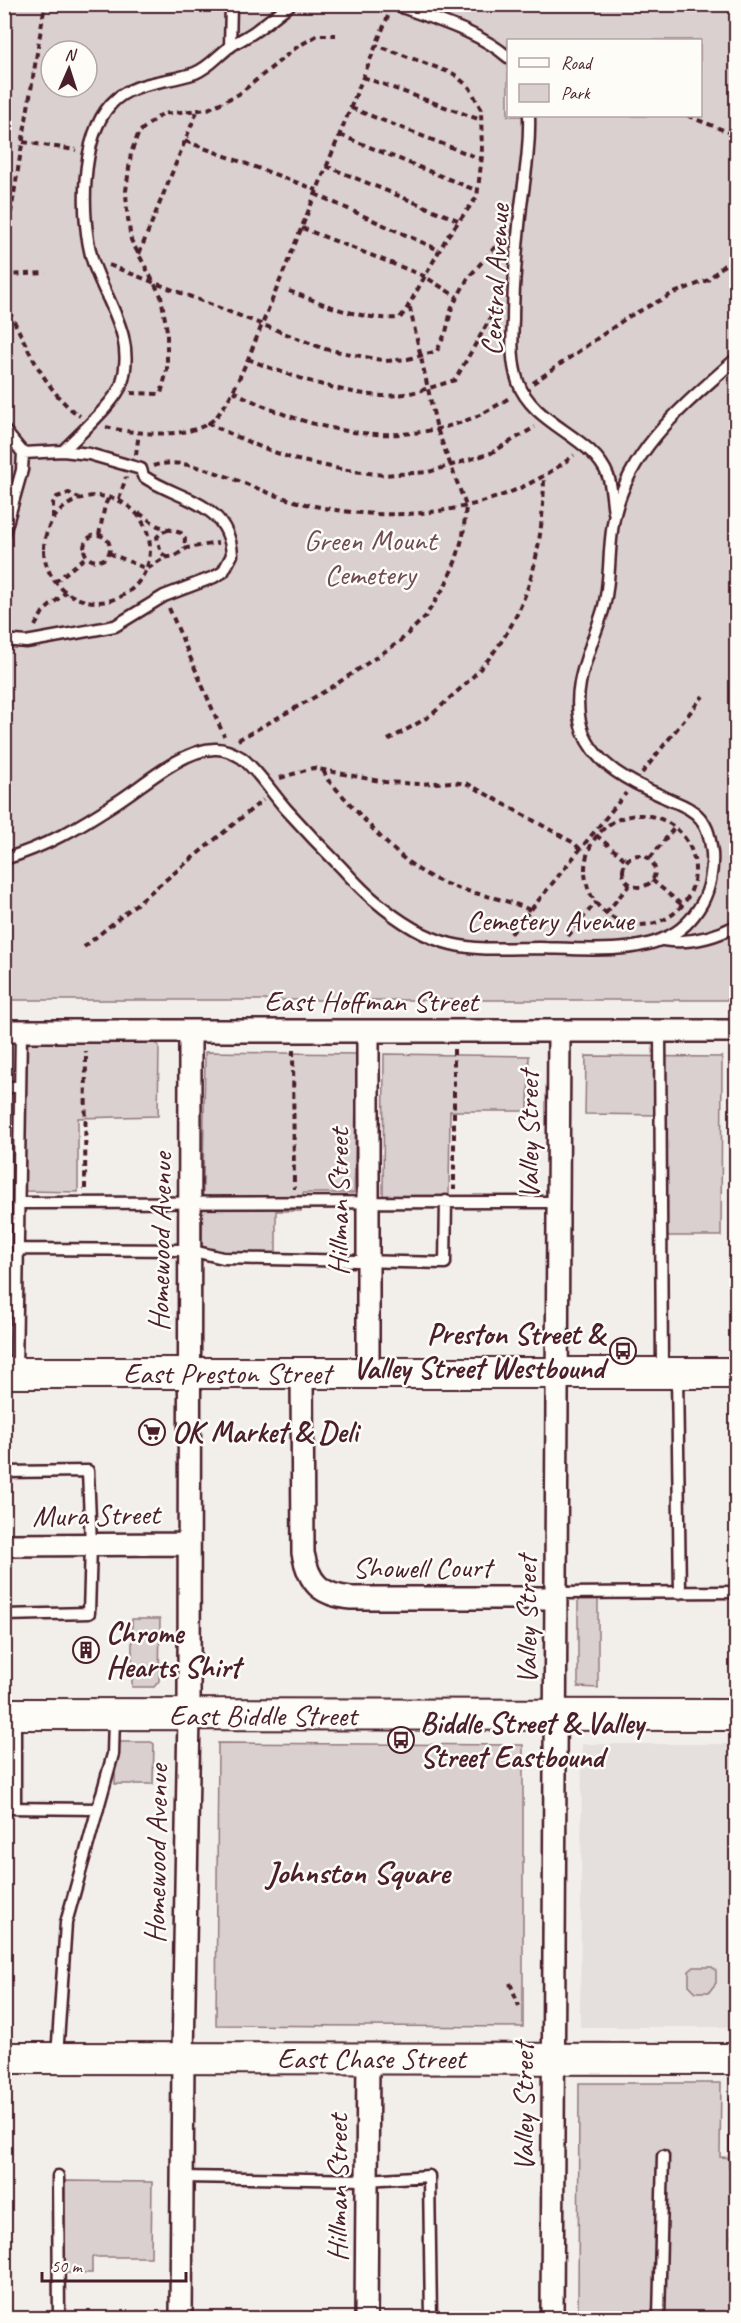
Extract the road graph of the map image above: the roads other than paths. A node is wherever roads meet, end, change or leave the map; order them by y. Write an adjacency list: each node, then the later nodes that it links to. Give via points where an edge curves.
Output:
1 (231, 4): 4 (lane)
2 (291, 4): 4 (lane)
3 (391, 10): 5 (lane, via 458,28)
4 (230, 47): 9 (lane, via 196,73 137,88 119,97 101,120 90,152 85,195 92,258 114,307 124,344 124,373 118,393)
5 (507, 56)
6 (529, 117): 11 (lane, Central Avenue, via 513,305 513,365 522,391 602,465 609,477)
7 (736, 358): 11 (lane, Cemetery Avenue, via 679,410 648,445 627,478)
8 (4, 430): 10 (lane)
9 (63, 451): 10 (lane); 13 (lane, via 135,467 150,481 201,504 224,526 232,555 223,572 164,596 115,626 29,642)
10 (23, 453): 12 (lane)
11 (614, 515): 16 (lane, Cemetery Avenue, via 604,605 580,674 578,714 593,750 610,767 634,783 688,807 702,820 709,834 711,878 704,900 686,926)
12 (4, 534)
13 (4, 640)
14 (4, 858): 16 (lane, Cemetery Avenue, via 71,831 196,753 227,748 244,760 371,898 408,926 450,944 500,948 632,947)
15 (736, 926): 16 (lane, via 689,942)
16 (663, 940)
17 (13, 1031): 18 (street, East Hoffman Street); 24 (lane)
18 (190, 1031): 19 (street, East Hoffman Street); 25 (street, Homewood Avenue)
19 (368, 1031): 20 (street, East Hoffman Street); 26 (street, Hillman Street)
20 (559, 1031): 21 (street, East Hoffman Street); 28 (street, Valley Street)
21 (660, 1031): 22 (street, East Hoffman Street); 40 (lane)
22 (736, 1031)
23 (4, 1087): 24 (lane)
24 (20, 1087): 29 (lane)
25 (189, 1201): 26 (lane); 29 (lane); 31 (street, Homewood Avenue)
26 (368, 1201): 27 (lane); 32 (street, Hillman Street)
27 (451, 1201): 28 (lane); 32 (lane, via 446,1263)
28 (558, 1202): 39 (street, Valley Street)
29 (19, 1203): 30 (lane)
30 (18, 1249): 31 (lane); 34 (lane)
31 (189, 1250): 32 (lane, via 223,1258); 36 (street, Homewood Avenue)
32 (368, 1262): 38 (street, Hillman Street)
33 (4, 1280): 34 (lane)
34 (17, 1280): 35 (lane)
35 (10, 1373): 36 (main road, East Preston Street)
36 (189, 1373): 37 (main road, East Preston Street); 43 (street, Homewood Avenue)
37 (302, 1373): 38 (main road, East Preston Street); 48 (street, Showell Court, via 303,1553 306,1569 324,1592 351,1598)
38 (368, 1373): 39 (main road, East Preston Street)
39 (557, 1373): 40 (main road, East Preston Street); 48 (street, Valley Street)
40 (670, 1373): 41 (main road, East Preston Street); 46 (lane)
41 (736, 1373)
42 (4, 1472): 45 (lane, via 88,1471)
43 (188, 1544): 45 (street, Mura Street); 52 (street, Homewood Avenue)
44 (4, 1545): 45 (street, Mura Street)
45 (91, 1545): 49 (lane, via 89,1613)
46 (680, 1593): 47 (lane); 48 (lane)
47 (736, 1593)
48 (556, 1595): 53 (street, Valley Street)
49 (4, 1615)
50 (10, 1714): 51 (main road, East Biddle Street); 55 (lane)
51 (114, 1714): 52 (main road, East Biddle Street); 56 (lane, via 113,1754)
52 (189, 1715): 53 (main road, East Biddle Street); 59 (street, Homewood Avenue)
53 (555, 1715): 54 (main road, East Biddle Street); 61 (street, Valley Street)
54 (736, 1715)
55 (10, 1808): 56 (lane)
56 (98, 1809): 58 (lane, via 66,1923)
57 (4, 2058): 58 (main road, East Chase Street)
58 (57, 2058): 59 (main road, East Chase Street)
59 (183, 2058): 60 (main road, East Chase Street); 68 (street, Homewood Avenue)
60 (368, 2058): 61 (main road, East Chase Street); 69 (street, Hillman Street)
61 (553, 2059): 62 (main road, East Chase Street); 74 (street, Valley Street)
62 (736, 2059)
63 (736, 2102): 64 (lane)
64 (736, 2151): 66 (lane)
65 (663, 2156): 75 (lane)
66 (736, 2167)
67 (58, 2176): 70 (lane)
68 (182, 2177): 69 (lane); 71 (street, Homewood Avenue)
69 (368, 2180): 72 (street, Hillman Street); 73 (lane, via 429,2176)
70 (59, 2319)
71 (182, 2319)
72 (366, 2319)
73 (431, 2319)
74 (552, 2319)
75 (659, 2319)

